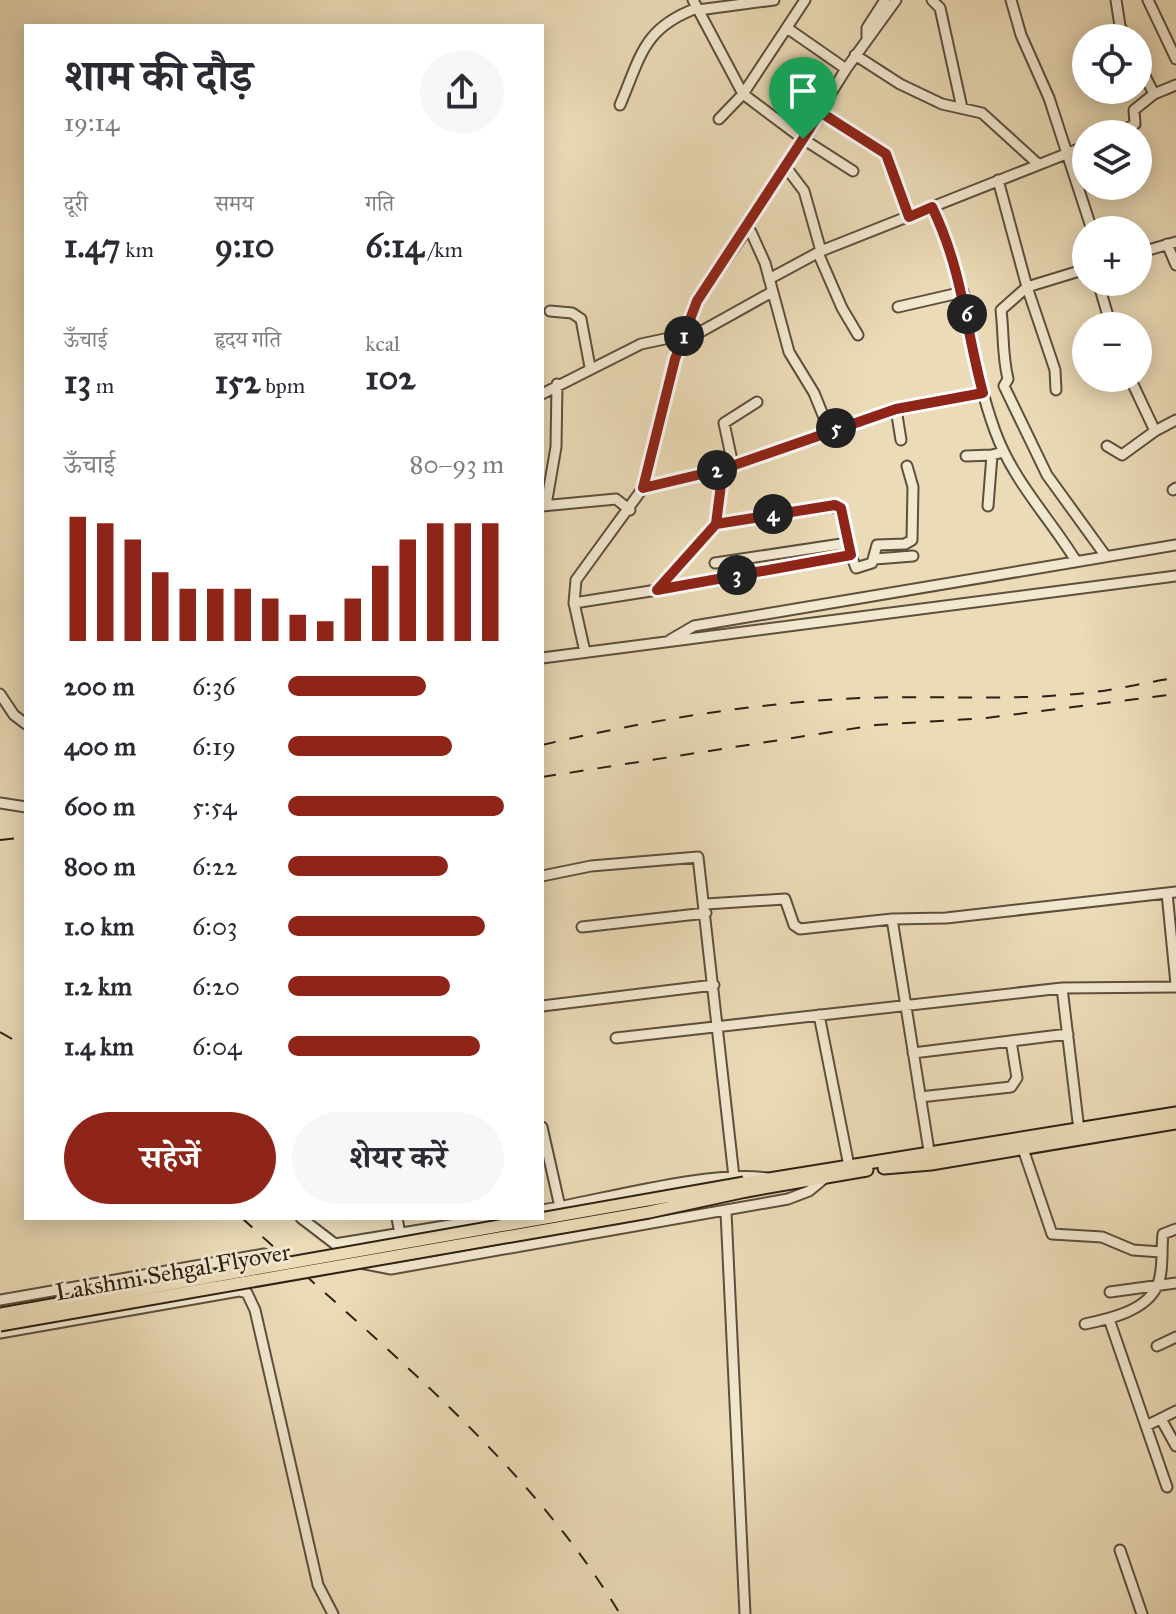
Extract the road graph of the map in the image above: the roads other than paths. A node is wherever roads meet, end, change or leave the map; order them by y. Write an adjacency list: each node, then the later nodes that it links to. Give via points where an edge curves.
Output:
1 (774, 0): 9 (street)
2 (805, 0): 13 (street)
3 (885, 0): 11 (street)
4 (896, 0): 11 (street)
5 (932, 0): 22 (street, via 940,8)
6 (1011, 0): 28 (street)
7 (1116, 0): 12 (street)
8 (1148, 0): 15 (street)
9 (761, 1): 10 (street)
10 (696, 6): 19 (street); 21 (street, via 655,30)
11 (880, 16): 14 (street)
12 (1120, 24)
13 (787, 28): 16 (street); 19 (street)
14 (855, 55): 16 (street); 22 (street, via 900,84)
15 (1176, 59)
16 (846, 69): 23 (street)
17 (1176, 85): 20 (street)
18 (1152, 90): 20 (street)
19 (743, 94): 24 (street); 26 (street)
20 (1154, 94): 25 (street, via 1134,110)
21 (620, 105)
22 (962, 108): 29 (street, via 986,115)
23 (820, 112): 26 (street); 35 (street, via 886,154)
24 (719, 119)
25 (1136, 120)
26 (803, 139): 30 (street); 31 (street)
27 (1072, 152): 28 (street)
28 (1066, 154): 29 (street); 34 (street)
29 (1038, 164): 32 (street)
30 (785, 166): 36 (street); 39 (street, via 804,191)
31 (853, 171)
32 (998, 180): 33 (street); 43 (street)
33 (932, 207): 35 (street); 45 (street)
34 (1087, 216)
35 (909, 217): 39 (street)
36 (748, 229): 42 (street); 48 (street, via 697,301)
37 (1172, 243): 38 (street); 40 (street)
38 (1152, 249)
39 (820, 252): 42 (street); 49 (street)
40 (1176, 265)
41 (1072, 273): 43 (street)
42 (769, 279): 44 (street)
43 (1027, 287): 52 (street, via 1055,370); 76 (street, via 1001,310 1008,379 1004,386 1047,475)
44 (772, 292): 48 (street, via 702,331); 59 (street, via 789,352)
45 (963, 292): 46 (street); 55 (street)
46 (898, 307)
47 (550, 311): 50 (street, via 581,319)
48 (685, 334): 50 (street, via 641,344); 68 (street)
49 (858, 335)
50 (590, 367): 51 (street)
51 (557, 384): 54 (street); 69 (street, via 556,447)
52 (1056, 390)
53 (1137, 392): 60 (street)
54 (544, 393)
55 (983, 393): 57 (street); 63 (street)
56 (757, 402): 67 (street, via 724,423)
57 (896, 409): 59 (street); 61 (street)
58 (1176, 420): 60 (street)
59 (829, 430): 67 (street)
60 (1155, 431): 62 (street, via 1122,455)
61 (901, 440)
62 (1107, 446)
63 (1003, 452): 64 (street); 79 (street)
64 (992, 455): 65 (street); 70 (street)
65 (966, 456)
66 (907, 466): 78 (street, via 913,487 912,540 877,545)
67 (728, 467): 68 (street); 72 (street)
68 (643, 488): 71 (street)
69 (544, 506): 71 (street, via 616,499)
70 (988, 506)
71 (630, 510): 83 (street, via 576,580)
72 (716, 524): 73 (street, via 835,505 841,508); 82 (street)
73 (848, 543): 75 (street); 80 (street)
74 (1176, 545): 76 (street)
75 (851, 555): 78 (street, via 856,568); 82 (street)
76 (1105, 555): 79 (street)
77 (913, 556): 78 (street)
78 (875, 559)
79 (1076, 561): 84 (street, via 694,626)
80 (715, 563)
81 (1176, 576): 84 (street)
82 (657, 590): 83 (street)
83 (574, 603): 85 (street)
84 (668, 641): 85 (street)
85 (585, 652): 86 (street)
86 (544, 658)
87 (0, 694): 88 (street)
88 (24, 722)
89 (0, 803): 90 (street)
90 (24, 807)
91 (544, 876): 93 (street, via 696,855)
92 (1171, 892): 94 (street, via 946,918); 97 (street)
93 (706, 909): 94 (street, via 785,899 800,929); 95 (street); 96 (street)
94 (892, 919): 99 (street)
95 (582, 927)
96 (714, 985): 100 (street); 102 (street)
97 (1176, 986): 98 (street)
98 (1062, 988): 99 (street); 103 (street)
99 (906, 1004): 101 (street); 106 (street)
100 (544, 1006)
101 (819, 1015): 102 (street); 114 (street)
102 (717, 1027): 104 (street); 116 (street)
103 (1068, 1034): 105 (street); 110 (street)
104 (616, 1038)
105 (1011, 1041): 106 (street); 107 (street, via 1017,1078 1011,1087)
106 (913, 1053): 107 (street)
107 (920, 1097): 113 (street)
108 (1176, 1113): 110 (main road)
109 (1176, 1123): 112 (main road)
110 (1079, 1130): 113 (main road)
111 (544, 1136): 117 (street)
112 (1023, 1149): 113 (main road); 128 (street, via 1052,1234 1102,1237 1133,1250)
113 (930, 1159): 114 (main road, Lakshmi Sehgal Flyover); 115 (main road, Lakshmi Sehgal Flyover)
114 (849, 1166): 116 (main road, Lakshmi Sehgal Flyover)
115 (826, 1177): 116 (main road, Lakshmi Sehgal Flyover); 119 (street, via 788,1199)
116 (741, 1184): 117 (street); 120 (main road, Lakshmi Sehgal Flyover, bridge); 137 (main road, Lakshmi Sehgal Flyover, bridge, via 649,1212)
117 (560, 1207): 118 (street)
118 (544, 1210)
119 (726, 1212): 127 (street, via 391,1269 360,1263); 148 (street)
120 (544, 1219)
121 (304, 1220): 127 (street)
122 (397, 1220): 126 (street)
123 (472, 1220): 126 (street)
124 (536, 1220): 134 (main road, Lakshmi Sehgal Flyover, bridge)
125 (1176, 1229): 128 (street, via 1165,1231)
126 (400, 1234): 127 (street)
127 (335, 1244)
128 (1161, 1252): 131 (street)
129 (264, 1254): 133 (street)
130 (1176, 1283): 131 (street)
131 (1158, 1284): 132 (street); 135 (street, via 1140,1304)
132 (1110, 1292)
133 (0, 1300)
134 (0, 1314)
135 (1109, 1319): 136 (street); 143 (street)
136 (1085, 1324)
137 (0, 1325)
138 (0, 1333): 147 (street, via 247,1293 318,1585)
139 (1176, 1337): 140 (street)
140 (1157, 1346)
141 (1176, 1411): 142 (street)
142 (1161, 1419): 143 (street); 144 (street)
143 (1146, 1426): 145 (street)
144 (1175, 1443)
145 (1167, 1487)
146 (1120, 1550): 149 (street)
147 (333, 1614)
148 (745, 1614)
149 (1142, 1614)

